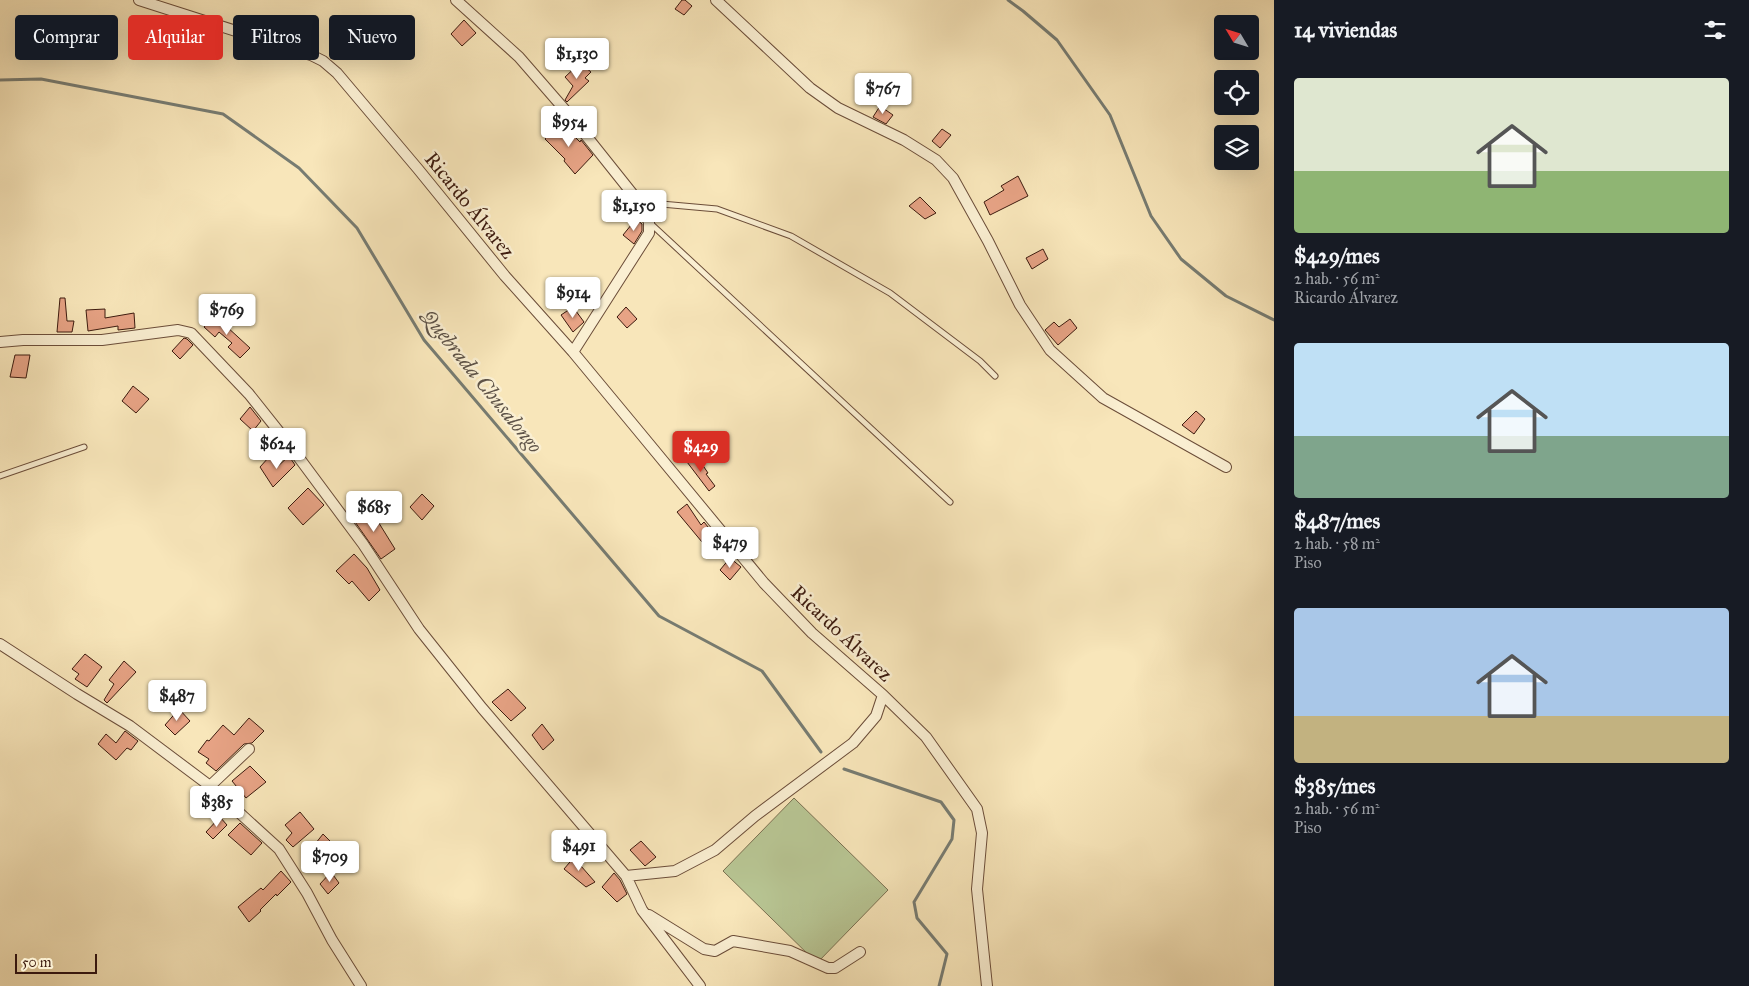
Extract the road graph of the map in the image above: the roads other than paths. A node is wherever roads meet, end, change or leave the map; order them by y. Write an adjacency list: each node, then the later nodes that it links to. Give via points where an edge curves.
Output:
1 (138, 0): 7 (street, Ricardo Álvarez, via 323,61 337,73 505,276)
2 (456, 0): 4 (street, via 519,58 572,118)
3 (716, 0): 10 (street, via 810,88 838,108 904,140 936,160 953,178 1020,305 1050,350 1103,398)
4 (638, 202): 5 (street); 8 (lane, via 717,210 791,236 890,293)
5 (649, 222): 7 (street, via 649,233); 12 (lane)
6 (0, 342): 17 (street, via 102,340 178,330 191,333 249,394 288,443 363,544 419,629 482,708)
7 (573, 352): 14 (street, Ricardo Álvarez, via 764,583 812,633)
8 (995, 376)
9 (84, 447): 11 (lane)
10 (1226, 467)
11 (0, 476)
12 (950, 502)
13 (0, 644): 16 (street, via 130,726)
14 (883, 695): 17 (street, via 876,716 853,743 714,850 675,871); 22 (street, Ricardo Álvarez, via 926,737 977,810 982,833 977,889)
15 (249, 749): 16 (street)
16 (210, 786): 20 (street, via 278,849)
17 (626, 876): 18 (street)
18 (642, 910): 19 (street, via 704,949 715,951 734,941 790,951 828,968 834,968); 21 (street)
19 (860, 952)
20 (361, 986)
21 (700, 986)
22 (987, 986)

